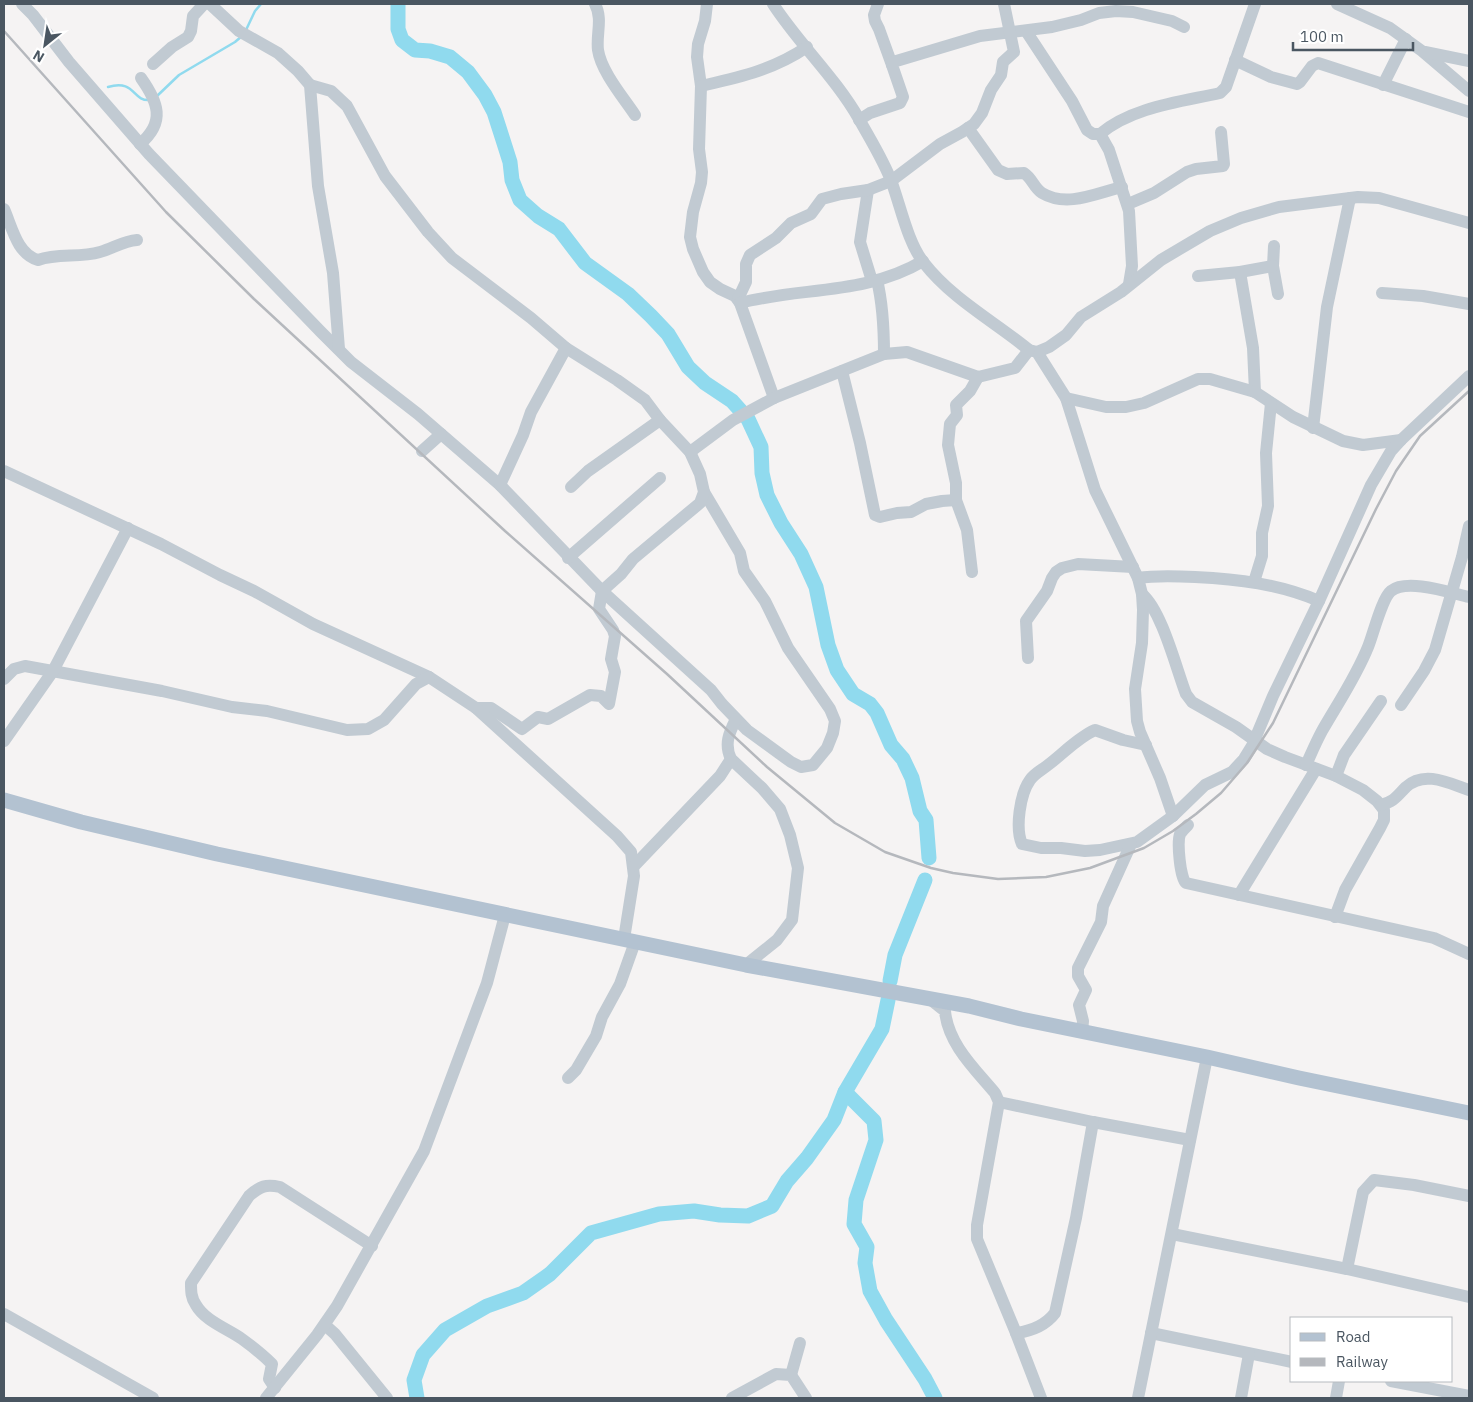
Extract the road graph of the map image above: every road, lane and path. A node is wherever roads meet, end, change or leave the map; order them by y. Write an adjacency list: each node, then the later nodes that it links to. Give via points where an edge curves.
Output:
1 (22, 4): 33 (street)
2 (204, 4): 20 (street, via 194,16 188,37)
3 (210, 4): 23 (street, via 239,31 278,53)
4 (595, 4): 28 (street, via 600,21 598,50 602,65)
5 (707, 4): 24 (street, via 697,57)
6 (773, 4): 16 (street)
7 (878, 4): 21 (street, via 875,21)
8 (1004, 4): 14 (street)
9 (1256, 4): 18 (street)
10 (1337, 4): 11 (street)
11 (1358, 8): 15 (street)
12 (1184, 27): 13 (street, via 1133,12 1116,12 1099,13 1066,24)
13 (1026, 31): 14 (street); 32 (street, via 1087,130)
14 (1009, 32): 21 (street, via 980,36 896,60); 30 (street, via 1014,52 1003,62 1001,75 990,90 982,113)
15 (1406, 39): 17 (street); 25 (street)
16 (807, 47): 24 (street, via 765,70); 29 (street)
17 (1422, 51): 19 (street); 26 (street)
18 (1235, 60): 25 (street, via 1271,77 1293,83 1300,82 1318,63); 32 (street, via 1226,87 1220,92 1136,114)
19 (1469, 61)
20 (153, 64)
21 (892, 65): 29 (street, via 902,100)
22 (141, 78): 33 (street, via 152,94 157,118 153,130)
23 (310, 85): 53 (street, via 331,90 347,106 385,176 452,258); 54 (street, via 318,186 333,272)
24 (701, 86): 51 (street, via 699,149 702,172 690,237 710,282)
25 (1383, 86): 27 (street)
26 (1469, 91)
27 (1469, 112)
28 (635, 115)
29 (859, 120): 34 (street)
30 (968, 128): 34 (street, via 940,144); 35 (street, via 998,170 1007,174 1024,173 1038,190 1051,197 1076,199)
31 (1221, 132): 38 (street, via 1223,166 1187,172 1154,193)
32 (1100, 134): 35 (street)
33 (140, 144): 54 (street)
34 (891, 181): 36 (street); 43 (street, via 903,219)
35 (1122, 187): 38 (street)
36 (868, 190): 47 (street, via 860,248); 51 (street, via 822,199 811,214 791,224 753,252 747,260 746,282)
37 (1350, 198): 40 (street, via 1380,198); 48 (street, via 1279,207 1240,218 1187,243); 65 (street, via 1327,307)
38 (1128, 204): 48 (street, via 1132,266)
39 (4, 209): 41 (street, via 20,247 25,254 38,260 90,254)
40 (1469, 222)
41 (136, 240)
42 (1274, 246): 44 (street)
43 (923, 261): 47 (street, via 908,270); 55 (street, via 950,289)
44 (1273, 266): 45 (street); 50 (street)
45 (1240, 272): 46 (street); 60 (street)
46 (1198, 276)
47 (875, 281): 51 (street, via 827,291); 56 (street, via 882,299)
48 (1129, 284): 55 (street, via 1081,317 1066,335 1049,347)
49 (1382, 293): 52 (street)
50 (1278, 294)
51 (739, 301): 61 (street)
52 (1469, 304)
53 (566, 348): 64 (street, via 645,400); 72 (street, via 531,412)
54 (338, 349): 66 (street)
55 (1033, 351): 59 (street, via 1015,368); 62 (street)
56 (884, 354): 57 (street); 59 (street, via 907,352)
57 (842, 371): 61 (street); 75 (street, via 875,515 910,512 926,504)
58 (1469, 376): 67 (street)
59 (978, 377): 75 (street, via 956,406 956,416 950,424 948,445)
60 (1255, 392): 62 (street, via 1203,378 1144,403 1126,407 1094,405); 63 (street)
61 (774, 398): 69 (street, via 733,420)
62 (1066, 398): 80 (street, via 1096,490)
63 (1271, 403): 65 (street); 81 (street, via 1266,453 1268,506 1262,533 1262,556)
64 (660, 420): 69 (street); 73 (street, via 588,470)
65 (1313, 428): 67 (street, via 1354,444)
66 (441, 434): 68 (street); 72 (street)
67 (1401, 440): 86 (street, via 1371,485)
68 (422, 451)
69 (690, 452): 74 (street)
70 (4, 471): 77 (street)
71 (660, 478): 78 (street)
72 (500, 485): 78 (street)
73 (571, 487)
74 (704, 492): 82 (street, via 694,509 633,559); 94 (street, via 740,553 744,571 762,596 788,648 826,701 835,720 827,748 818,761 801,767)
75 (956, 500): 79 (street, via 967,530)
76 (1469, 526): 84 (street)
77 (128, 528): 88 (street); 89 (street, via 313,624)
78 (568, 558): 82 (street)
79 (972, 572)
80 (1135, 572): 81 (street); 83 (street); 87 (street, via 1078,564 1056,572 1026,621)
81 (1254, 582): 86 (street, via 1291,590)
82 (602, 592): 93 (street, via 599,610 615,636 611,659 615,672 609,704 601,696 590,695 548,719 538,717 522,729 492,708); 94 (street, via 698,678)
83 (1142, 594): 95 (street, via 1159,618 1188,698); 97 (street, via 1142,643 1135,689 1138,726)
84 (1452, 594): 85 (street); 92 (street, via 1432,656); 99 (street, via 1414,586 1396,588 1388,594 1348,690 1322,732)
85 (1469, 597)
86 (1319, 601): 95 (street)
87 (1028, 658)
88 (52, 671): 89 (street, via 267,711 347,730 368,728 384,720 416,684); 90 (street, via 19,666); 96 (street)
89 (429, 677): 93 (street)
90 (4, 679)
91 (1381, 701): 100 (street, via 1344,755)
92 (1401, 705)
93 (476, 708): 107 (street, via 617,836 631,852)
94 (736, 719): 98 (street, via 726,744)
95 (1254, 740): 99 (street, via 1267,749); 104 (street, via 1244,759 1232,772 1210,782)
96 (4, 741)
97 (1146, 745): 104 (street); 106 (street, via 1093,730 1035,774 1026,787 1020,810 1018,827 1022,844 1085,851)
98 (731, 759): 107 (street, via 720,776); 113 (street, via 780,809 798,868 792,920 777,940)
99 (1311, 767): 100 (street); 108 (street)
100 (1336, 776): 103 (street, via 1359,787)
101 (1469, 790): 103 (street, via 1430,778 1413,782 1395,799)
102 (4, 800): 109 (main road, via 150,839)
103 (1381, 805): 110 (street, via 1384,820 1345,890)
104 (1173, 816): 106 (street)
105 (1188, 824): 108 (street, via 1180,837 1183,881)
106 (1131, 844): 115 (street, via 1103,906 1101,922 1078,968 1078,976 1086,990 1080,1004)
107 (634, 866): 111 (street)
108 (1239, 895): 110 (street)
109 (505, 915): 111 (main road); 124 (street, via 487,982 424,1151)
110 (1335, 917): 112 (street, via 1434,938)
111 (629, 941): 113 (main road); 117 (street, via 620,984 602,1017 596,1036)
112 (1469, 954)
113 (746, 965): 114 (main road)
114 (930, 999): 115 (main road); 118 (street, via 944,1012 958,1048)
115 (1082, 1032): 116 (main road)
116 (1207, 1057): 119 (main road); 121 (street)
117 (568, 1078)
118 (1000, 1102): 120 (street); 130 (street, via 976,1226 977,1239)
119 (1469, 1113)
120 (1094, 1122): 121 (street); 130 (street, via 1055,1312 1032,1331)
121 (1190, 1140): 123 (street)
122 (1469, 1196): 125 (street, via 1374,1180 1364,1192)
123 (1172, 1234): 125 (street); 129 (street)
124 (372, 1246): 128 (street); 137 (street, via 280,1187 268,1184 249,1196 192,1283 191,1295 196,1307 206,1316 263,1354 272,1364 269,1380)
125 (1347, 1269): 126 (street)
126 (1469, 1297)
127 (4, 1314): 140 (street)
128 (325, 1324): 137 (street); 142 (street)
129 (1151, 1332): 132 (street); 146 (street)
130 (1016, 1333): 145 (street)
131 (800, 1343): 134 (street)
132 (1249, 1354): 133 (street); 147 (street)
133 (1290, 1362)
134 (791, 1375): 143 (street, via 776,1374); 144 (street)
135 (1339, 1382): 148 (street)
136 (1394, 1382): 138 (street)
137 (275, 1388): 141 (street)
138 (1436, 1394): 139 (street)
139 (1469, 1396)
140 (153, 1398)
141 (266, 1398)
142 (387, 1398)
143 (732, 1398)
144 (806, 1398)
145 (1040, 1398)
146 (1138, 1398)
147 (1241, 1398)
148 (1336, 1398)

